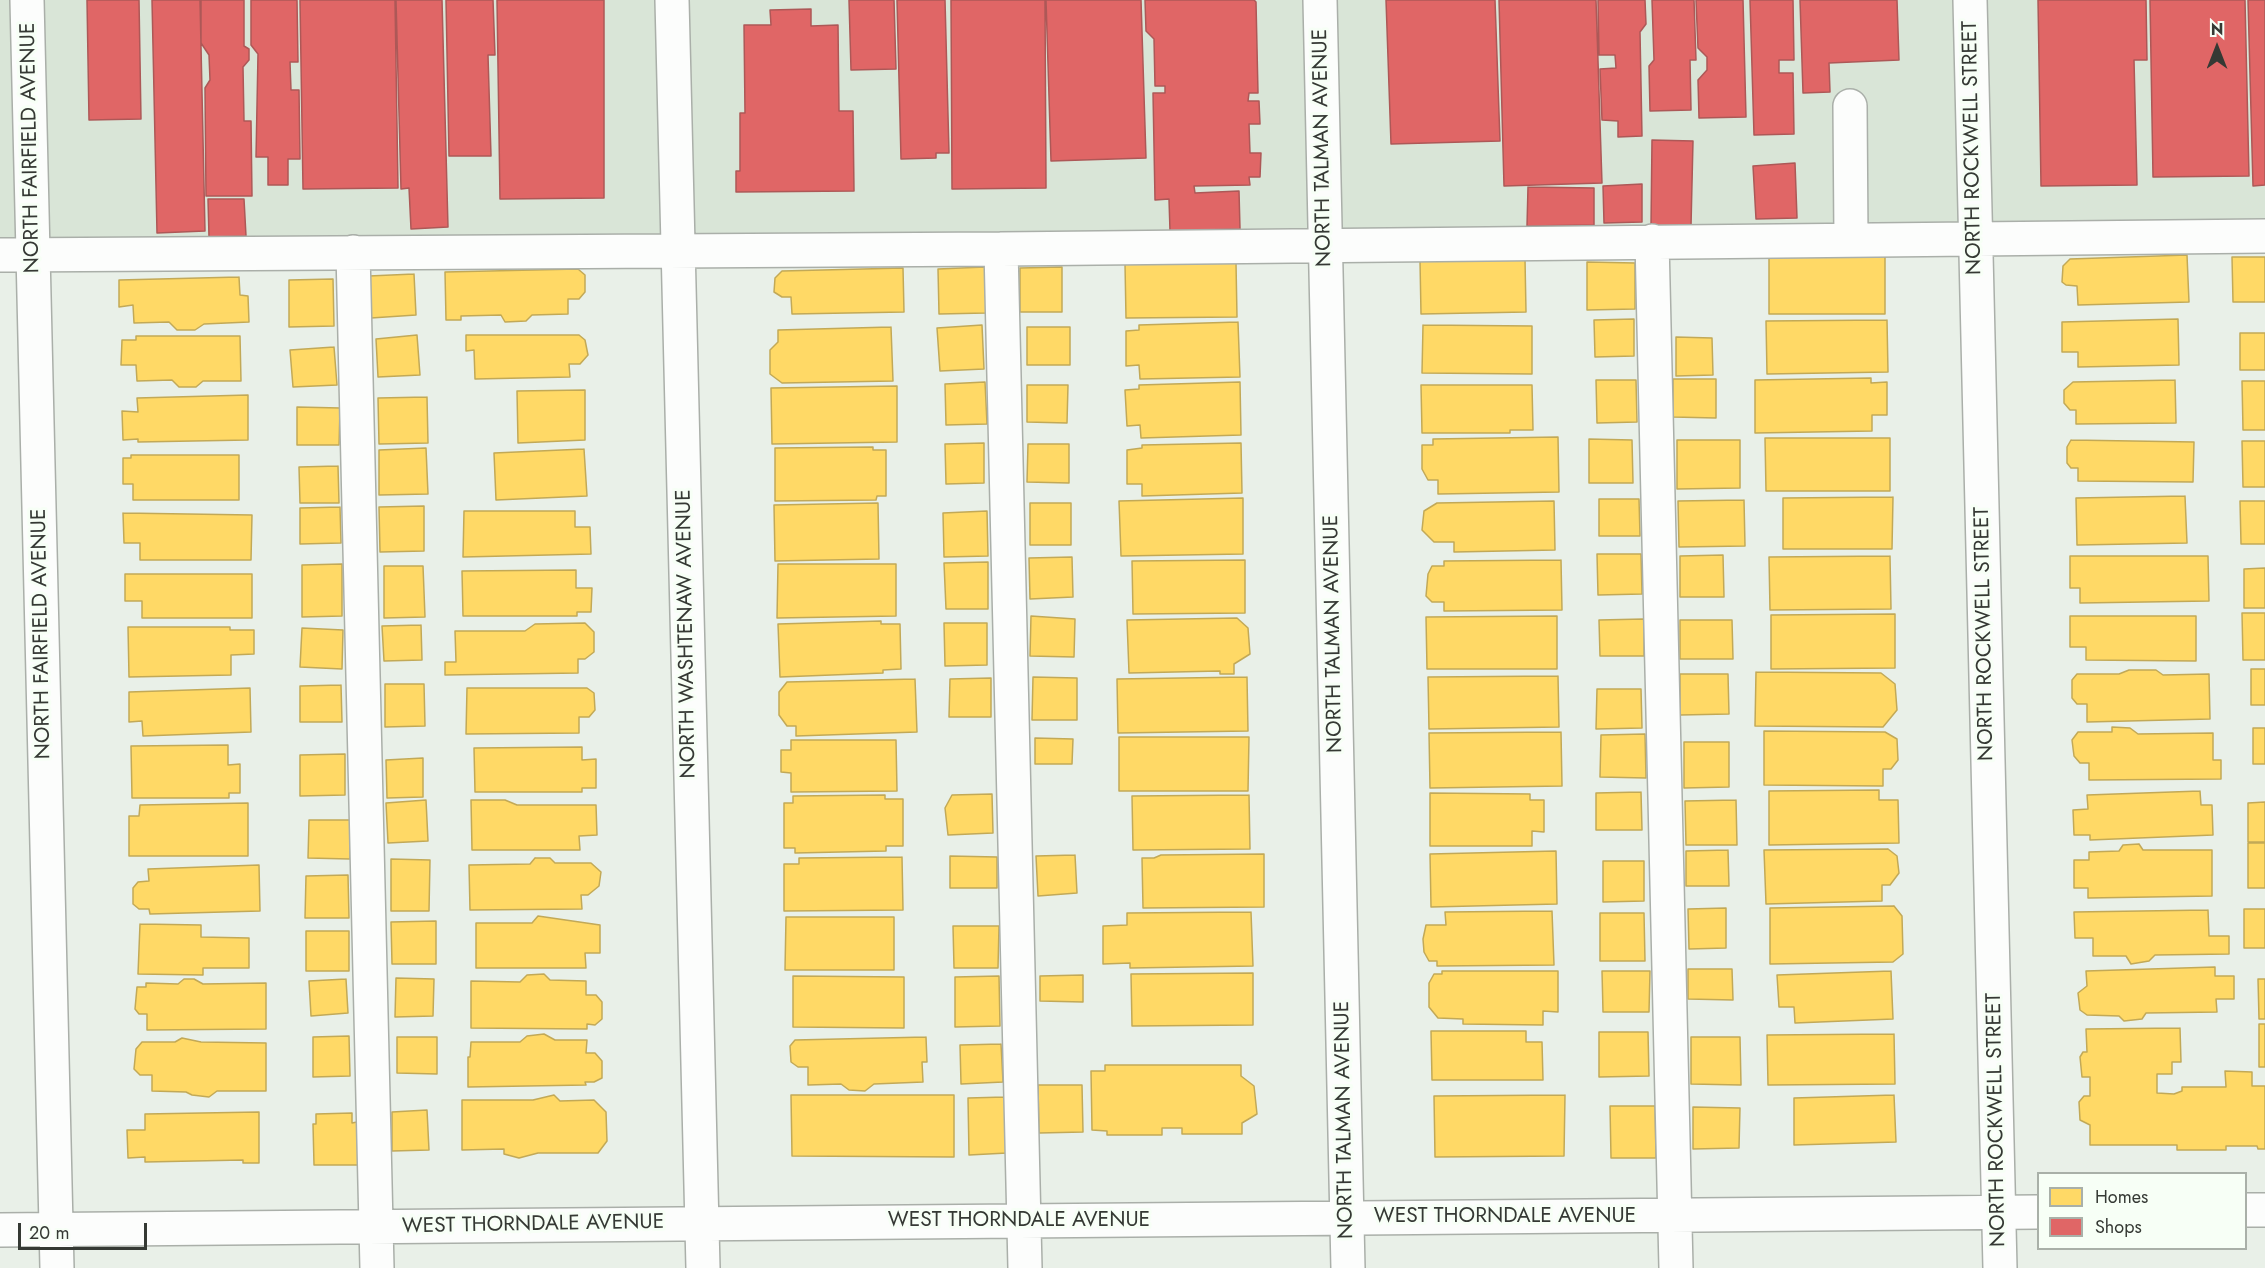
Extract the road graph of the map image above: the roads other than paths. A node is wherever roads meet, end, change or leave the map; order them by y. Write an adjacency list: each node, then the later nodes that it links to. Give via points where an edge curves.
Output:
1 (27, 0): 14 (street, NORTH FAIRFIELD AVENUE)
2 (672, 0): 11 (street, NORTH WASHTENAW AVENUE)
3 (1320, 0): 10 (street, NORTH TALMAN AVENUE)
4 (1970, 0): 8 (street, NORTH ROCKWELL STREET)
5 (1850, 106): 7 (street)
6 (2265, 236): 8 (street)
7 (1851, 239): 8 (street); 9 (street)
8 (1975, 239): 19 (street, NORTH ROCKWELL STREET)
9 (1652, 242): 10 (street); 20 (street)
10 (1325, 244): 12 (street); 21 (street, NORTH TALMAN AVENUE)
11 (678, 249): 12 (street); 13 (street); 23 (street, NORTH WASHTENAW AVENUE)
12 (1001, 249): 22 (street)
13 (353, 252): 14 (street); 24 (street)
14 (33, 254): 15 (street); 26 (street, NORTH FAIRFIELD AVENUE)
15 (0, 255)
16 (2247, 1210): 17 (street)
17 (2265, 1210)
18 (2037, 1212): 19 (street, WEST THORNDALE AVENUE)
19 (1999, 1213): 20 (street, WEST THORNDALE AVENUE); 33 (street, NORTH ROCKWELL STREET)
20 (1675, 1215): 21 (street, WEST THORNDALE AVENUE); 32 (street)
21 (1347, 1218): 22 (street, WEST THORNDALE AVENUE); 31 (street, NORTH TALMAN AVENUE)
22 (1024, 1221): 23 (street, WEST THORNDALE AVENUE); 30 (street)
23 (701, 1224): 24 (street, WEST THORNDALE AVENUE); 29 (street, NORTH WASHTENAW AVENUE)
24 (376, 1227): 26 (street, WEST THORNDALE AVENUE); 28 (street)
25 (0, 1230): 26 (street, WEST THORNDALE AVENUE)
26 (56, 1230): 27 (street, NORTH FAIRFIELD AVENUE)
27 (57, 1268)
28 (377, 1268)
29 (703, 1268)
30 (1025, 1268)
31 (1348, 1268)
32 (1676, 1268)
33 (2000, 1268)

